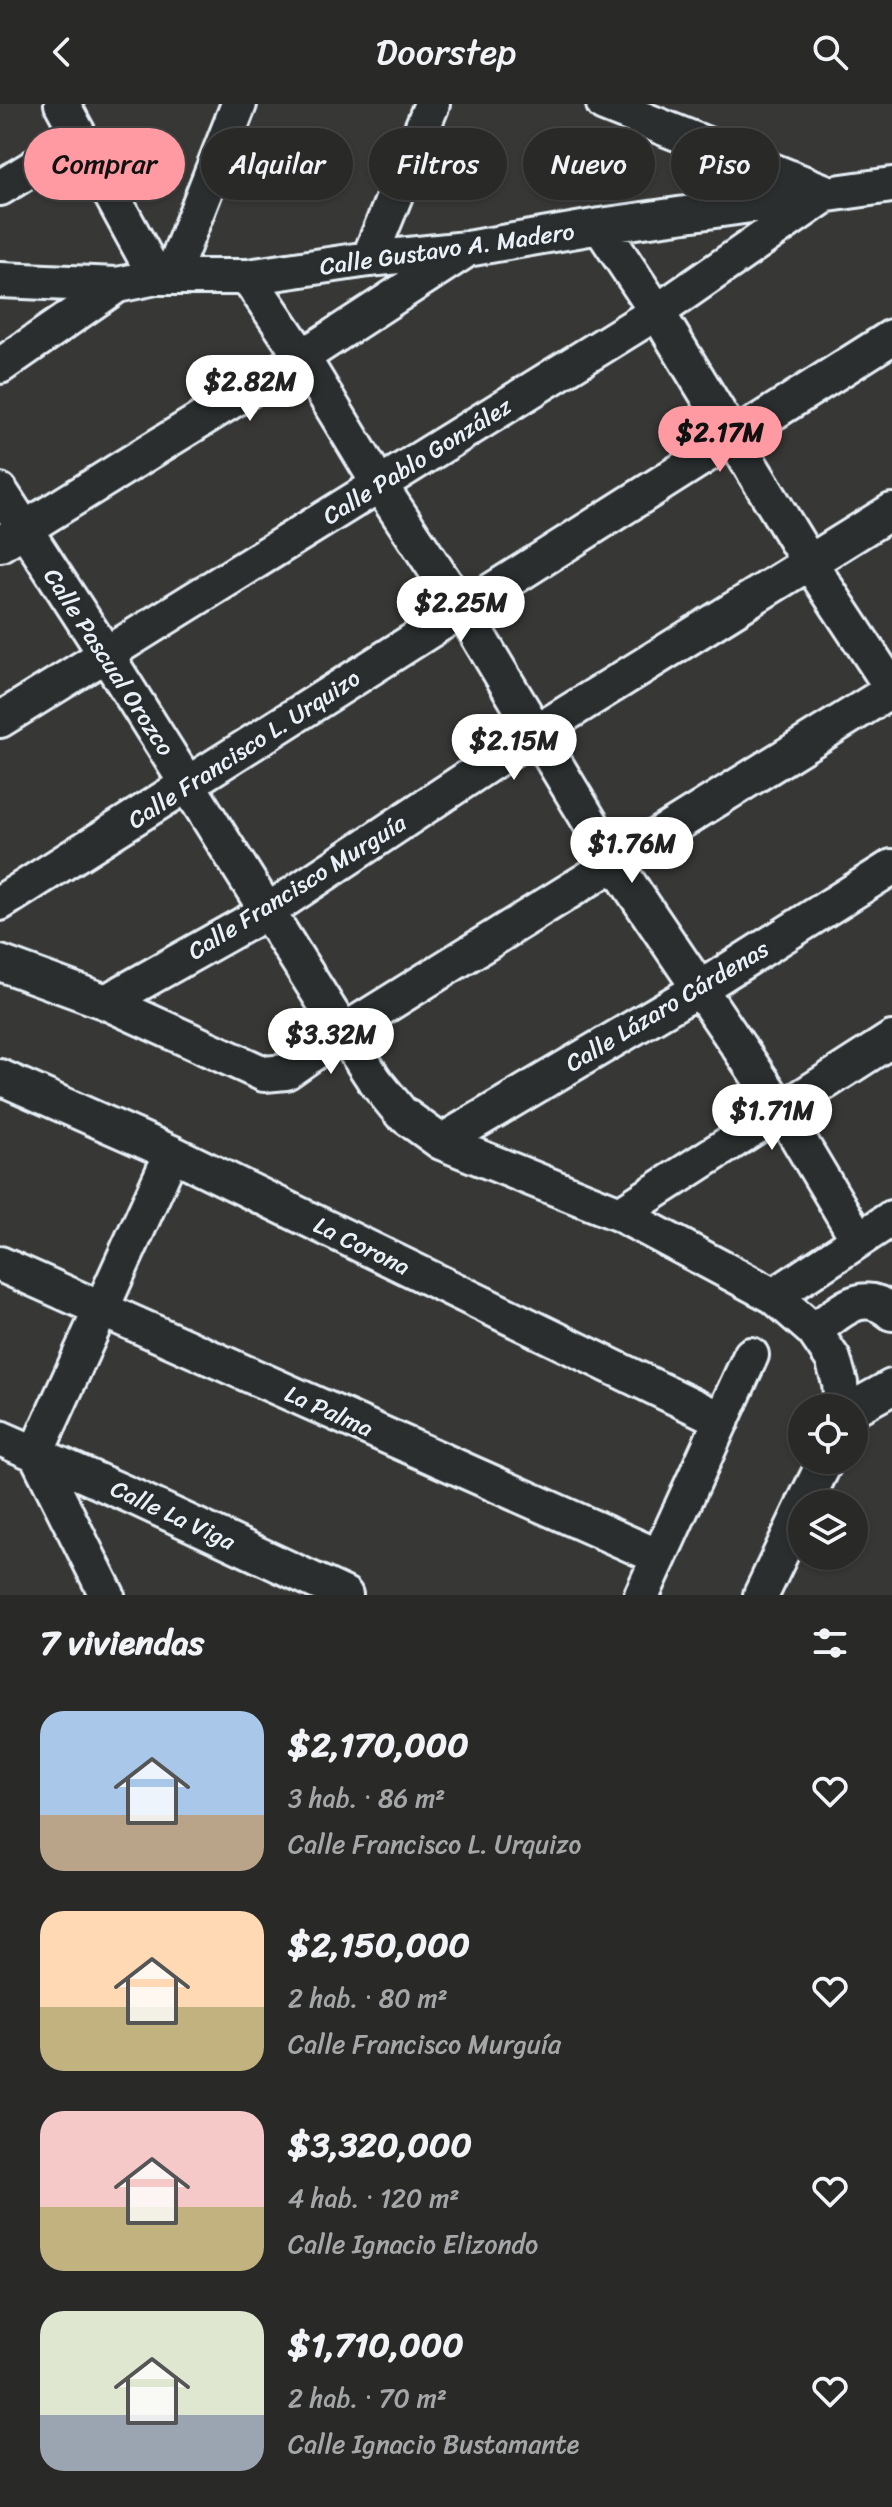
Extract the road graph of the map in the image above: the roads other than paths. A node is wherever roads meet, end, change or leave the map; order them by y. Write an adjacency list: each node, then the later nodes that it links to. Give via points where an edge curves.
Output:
1 (62, 104): 5 (street)
2 (239, 104): 14 (street)
3 (432, 104): 13 (street)
4 (604, 104): 9 (street)
5 (75, 128)
6 (24, 173): 8 (street)
7 (892, 185): 9 (street, Calle Gustavo A. Madero)
8 (0, 188)
9 (828, 193): 11 (street, Calle Gustavo A. Madero); 18 (street, Calle Pablo González)
10 (118, 200): 14 (street)
11 (600, 226): 12 (street, Calle Gustavo A. Madero); 18 (street)
12 (467, 249): 13 (street, Calle Gustavo A. Madero); 20 (street)
13 (369, 259): 15 (street, Calle Gustavo A. Madero)
14 (164, 277): 15 (street, Calle Gustavo A. Madero); 17 (street, Calle Gustavo A. Madero)
15 (248, 277): 20 (street)
16 (0, 280): 17 (street, Calle Gustavo A. Madero)
17 (117, 285): 21 (street)
18 (657, 312): 22 (street); 23 (street, Calle Pablo González)
19 (892, 337): 22 (street, Calle Francisco L. Urquizo)
20 (302, 357): 23 (street); 26 (street)
21 (0, 366)
22 (732, 437): 27 (street); 28 (street, Calle Francisco L. Urquizo)
23 (379, 484): 28 (street); 29 (street, Calle Pablo González)
24 (0, 491): 26 (street, Calle Pascual Orozco)
25 (892, 511): 27 (street, Calle Francisco Murguía)
26 (12, 537): 29 (street, Calle Pascual Orozco)
27 (809, 562): 30 (street); 32 (street, Calle Francisco Murguía)
28 (462, 609): 32 (street); 33 (street, Calle Francisco L. Urquizo)
29 (105, 653): 31 (street, Calle Pablo González); 33 (street, Calle Pascual Orozco)
30 (892, 689): 34 (street)
31 (0, 720)
32 (537, 732): 34 (street); 37 (street, Calle Francisco Murguía)
33 (188, 785): 36 (street, Calle Francisco L. Urquizo); 37 (street, Calle Pascual Orozco)
34 (614, 862): 39 (street); 41 (street)
35 (892, 867): 39 (street, Calle Lázaro Cárdenas)
36 (0, 903)
37 (268, 911): 40 (street, Calle Francisco Murguía); 41 (street, Calle Pascual Orozco)
38 (0, 963): 40 (street)
39 (699, 989): 44 (street); 45 (street, Calle Lázaro Cárdenas)
40 (106, 1002): 41 (street, via 264,1074 286,1072)
41 (343, 1032): 45 (street, Calle Pascual Orozco, via 401,1113)
42 (892, 1039): 44 (street)
43 (0, 1077): 46 (street, La Corona)
44 (782, 1111): 47 (street); 49 (street)
45 (441, 1142): 47 (street, Calle Pascual Orozco)
46 (172, 1153): 52 (street); 59 (street, La Corona)
47 (620, 1214): 51 (street, Calle Pascual Orozco)
48 (892, 1218): 49 (street)
49 (858, 1239): 51 (street)
50 (0, 1264): 52 (street, La Palma)
51 (774, 1296): 54 (street, Calle Pascual Orozco)
52 (100, 1310): 61 (street); 63 (street, La Palma)
53 (892, 1313): 54 (street, via 872,1300 860,1302)
54 (814, 1331): 57 (street, Calle Pascual Orozco, via 833,1359)
55 (751, 1355): 59 (street)
56 (892, 1387): 58 (street)
57 (841, 1394)
58 (868, 1400)
59 (722, 1420): 63 (street)
60 (0, 1438): 61 (street, Calle La Viga)
61 (36, 1453): 64 (street, Calle La Viga); 65 (street)
62 (788, 1538): 68 (street)
63 (659, 1557): 67 (street)
64 (297, 1582): 66 (street, Calle La Viga)
65 (107, 1595)
66 (345, 1595)
67 (642, 1595)
68 (761, 1595)

